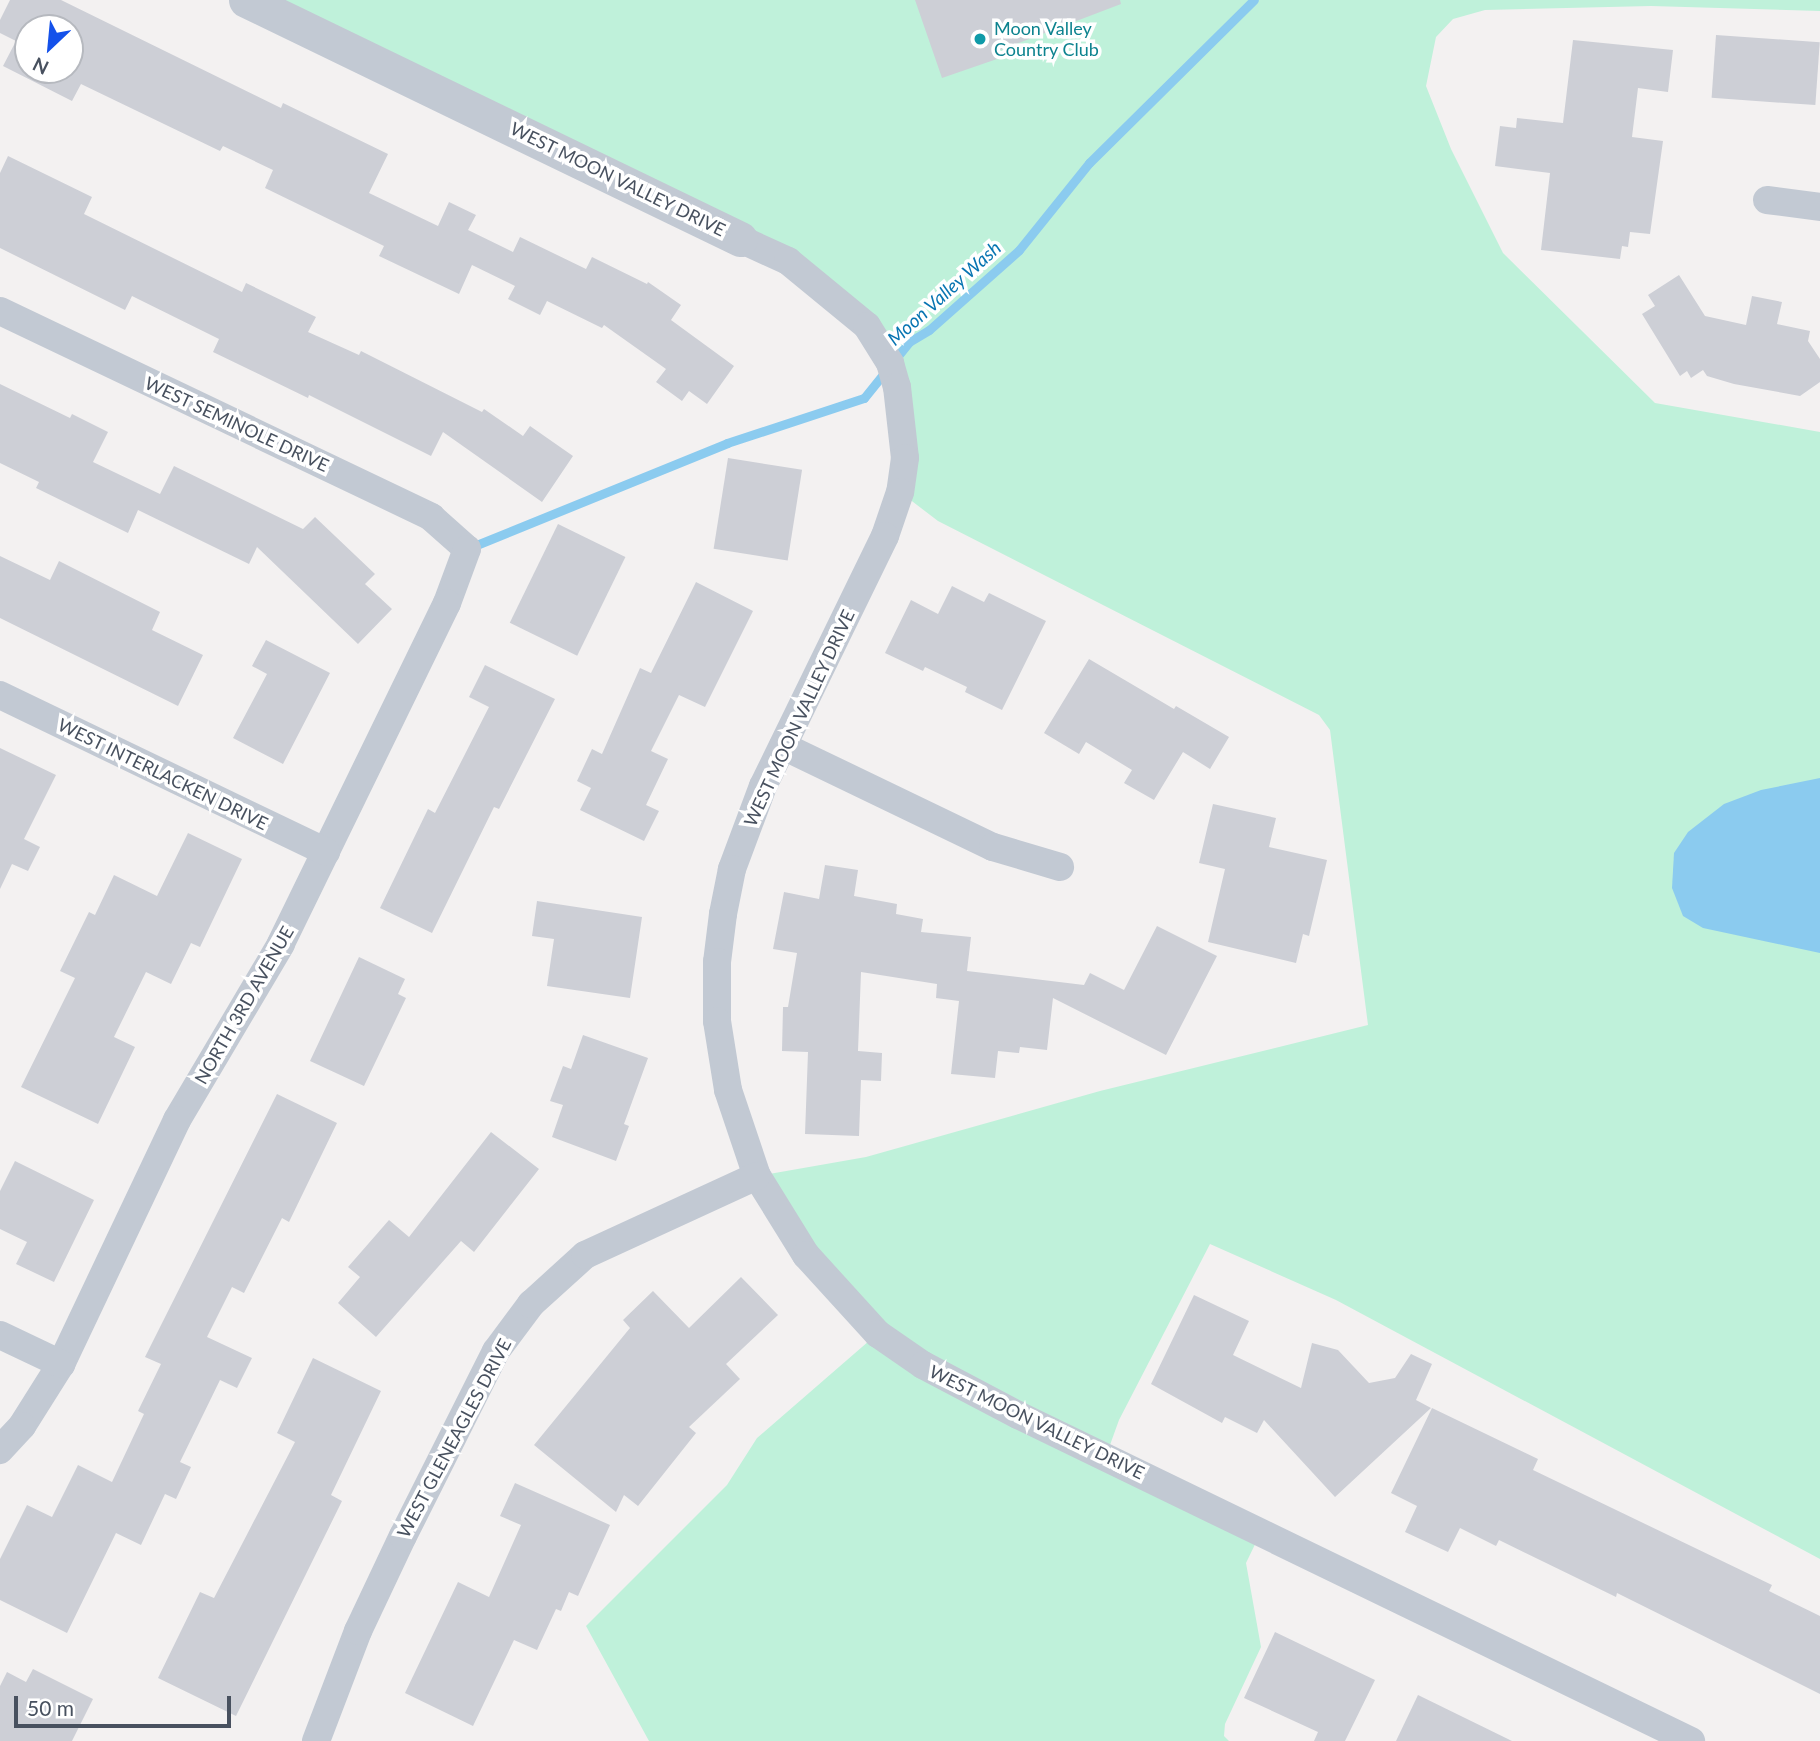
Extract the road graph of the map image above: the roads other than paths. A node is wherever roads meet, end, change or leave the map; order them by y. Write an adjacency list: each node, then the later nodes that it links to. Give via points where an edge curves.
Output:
1 (246, 0): 4 (street, WEST MOON VALLEY DRIVE)
2 (1767, 200): 3 (street)
3 (1820, 206)
4 (740, 239): 8 (street, WEST MOON VALLEY DRIVE, via 788,261 867,326 890,363 897,387 905,458 900,492 885,536)
5 (0, 311): 6 (street, WEST SEMINOLE DRIVE, via 431,517)
6 (467, 549): 9 (street, NORTH 3RD AVENUE, via 447,603)
7 (0, 695): 9 (street, WEST INTERLACKEN DRIVE)
8 (783, 746): 10 (street, via 993,847); 11 (street, WEST MOON VALLEY DRIVE, via 732,869 718,962 717,1021 728,1090)
9 (326, 852): 13 (street, NORTH 3RD AVENUE, via 281,944 177,1120)
10 (1060, 867)
11 (757, 1176): 15 (street, WEST GLENEAGLES DRIVE, via 585,1255 531,1304 496,1351 403,1536 358,1631); 16 (street, WEST MOON VALLEY DRIVE, via 806,1255 878,1334 923,1365)
12 (0, 1335): 13 (street)
13 (61, 1364): 14 (street, NORTH 3RD AVENUE, via 22,1426)
14 (0, 1450)
15 (316, 1741)
16 (1691, 1741)

